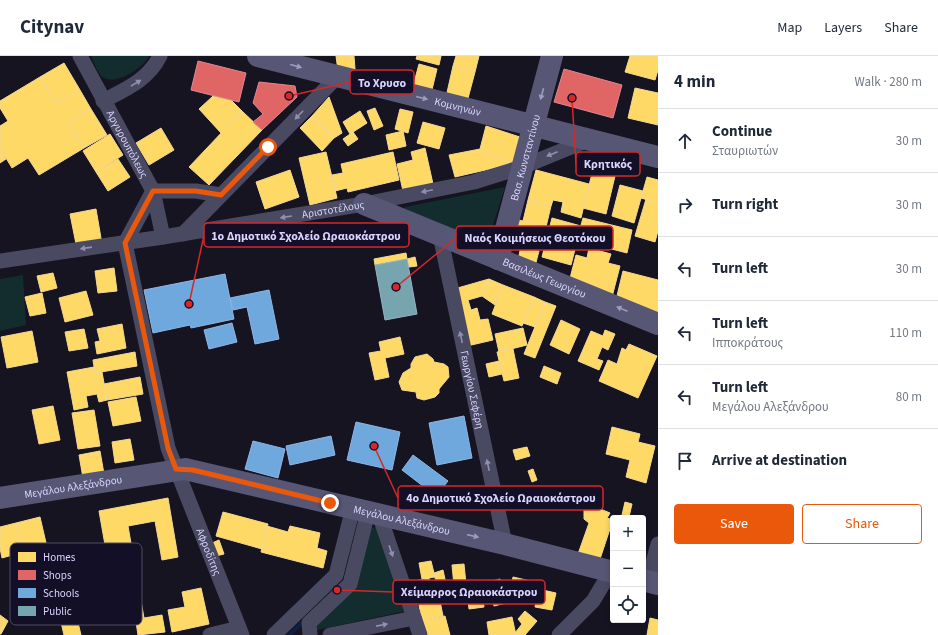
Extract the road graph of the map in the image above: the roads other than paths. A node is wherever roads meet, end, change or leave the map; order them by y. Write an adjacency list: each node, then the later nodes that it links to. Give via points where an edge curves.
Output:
1 (80, 56): 6 (street, Αργυρουπόλεως)
2 (160, 56): 6 (street, one-way to 2, via 144,78)
3 (258, 56): 5 (street, Κομνηνών, one-way to 5)
4 (552, 56): 7 (street, Βασ. Κωνσταντίνου, one-way to 7)
5 (337, 77): 7 (street, Κομνηνών, one-way to 7); 12 (street, one-way to 12)
6 (103, 100): 11 (street, Αργυρουπόλεως)
7 (533, 126): 8 (street, Κομνηνών); 10 (street, Βασ. Κωνσταντίνου)
8 (588, 140): 9 (street, Κομνηνών); 10 (street, Αριστοτέλους, one-way to 10)
9 (658, 157)
10 (522, 167): 13 (street, Αριστοτέλους, one-way to 13, via 474,182); 18 (street, Βασ. Κωνσταντίνου)
11 (153, 191): 12 (street, via 196,191); 16 (street, Αργυρουπόλεως); 17 (street)
12 (221, 195): 14 (street)
13 (364, 204): 14 (street, Αριστοτέλους, one-way to 14); 15 (street, Βασιλέως Γεωργίου)
14 (183, 234): 16 (street, Αριστοτέλους)
15 (440, 235): 18 (street, Βασιλέως Γεωργίου); 24 (street, Γεωργίου Σεφέρη, one-way to 15)
16 (163, 237): 17 (street, Αριστοτέλους)
17 (125, 243): 19 (street, Αριστοτέλους, one-way to 19); 21 (street, Αφροδίτης, via 168,448)
18 (498, 259): 20 (street, Βασιλέως Γεωργίου, one-way to 18)
19 (0, 261)
20 (658, 324)
21 (176, 469): 22 (street, Μεγάλου Αλεξάνδρου); 23 (street, Μεγάλου Αλεξάνδρου, via 193,470); 30 (street, Αφροδίτης)
22 (0, 498)
23 (367, 512): 24 (street, Μεγάλου Αλεξάνδρου, one-way to 24); 29 (street, one-way to 29); 32 (street, via 336,576); 33 (street, via 352,581 309,623)
24 (505, 544): 26 (street, Μεγάλου Αλεξάνδρου)
25 (658, 544): 28 (street)
26 (610, 571)
27 (610, 575): 36 (street, via 593,601)
28 (650, 582)
29 (414, 618): 34 (street, one-way to 29); 35 (street)
30 (240, 631): 31 (street)
31 (210, 635)
32 (274, 635)
33 (310, 635)
34 (330, 635)
35 (420, 635)
36 (559, 635)

